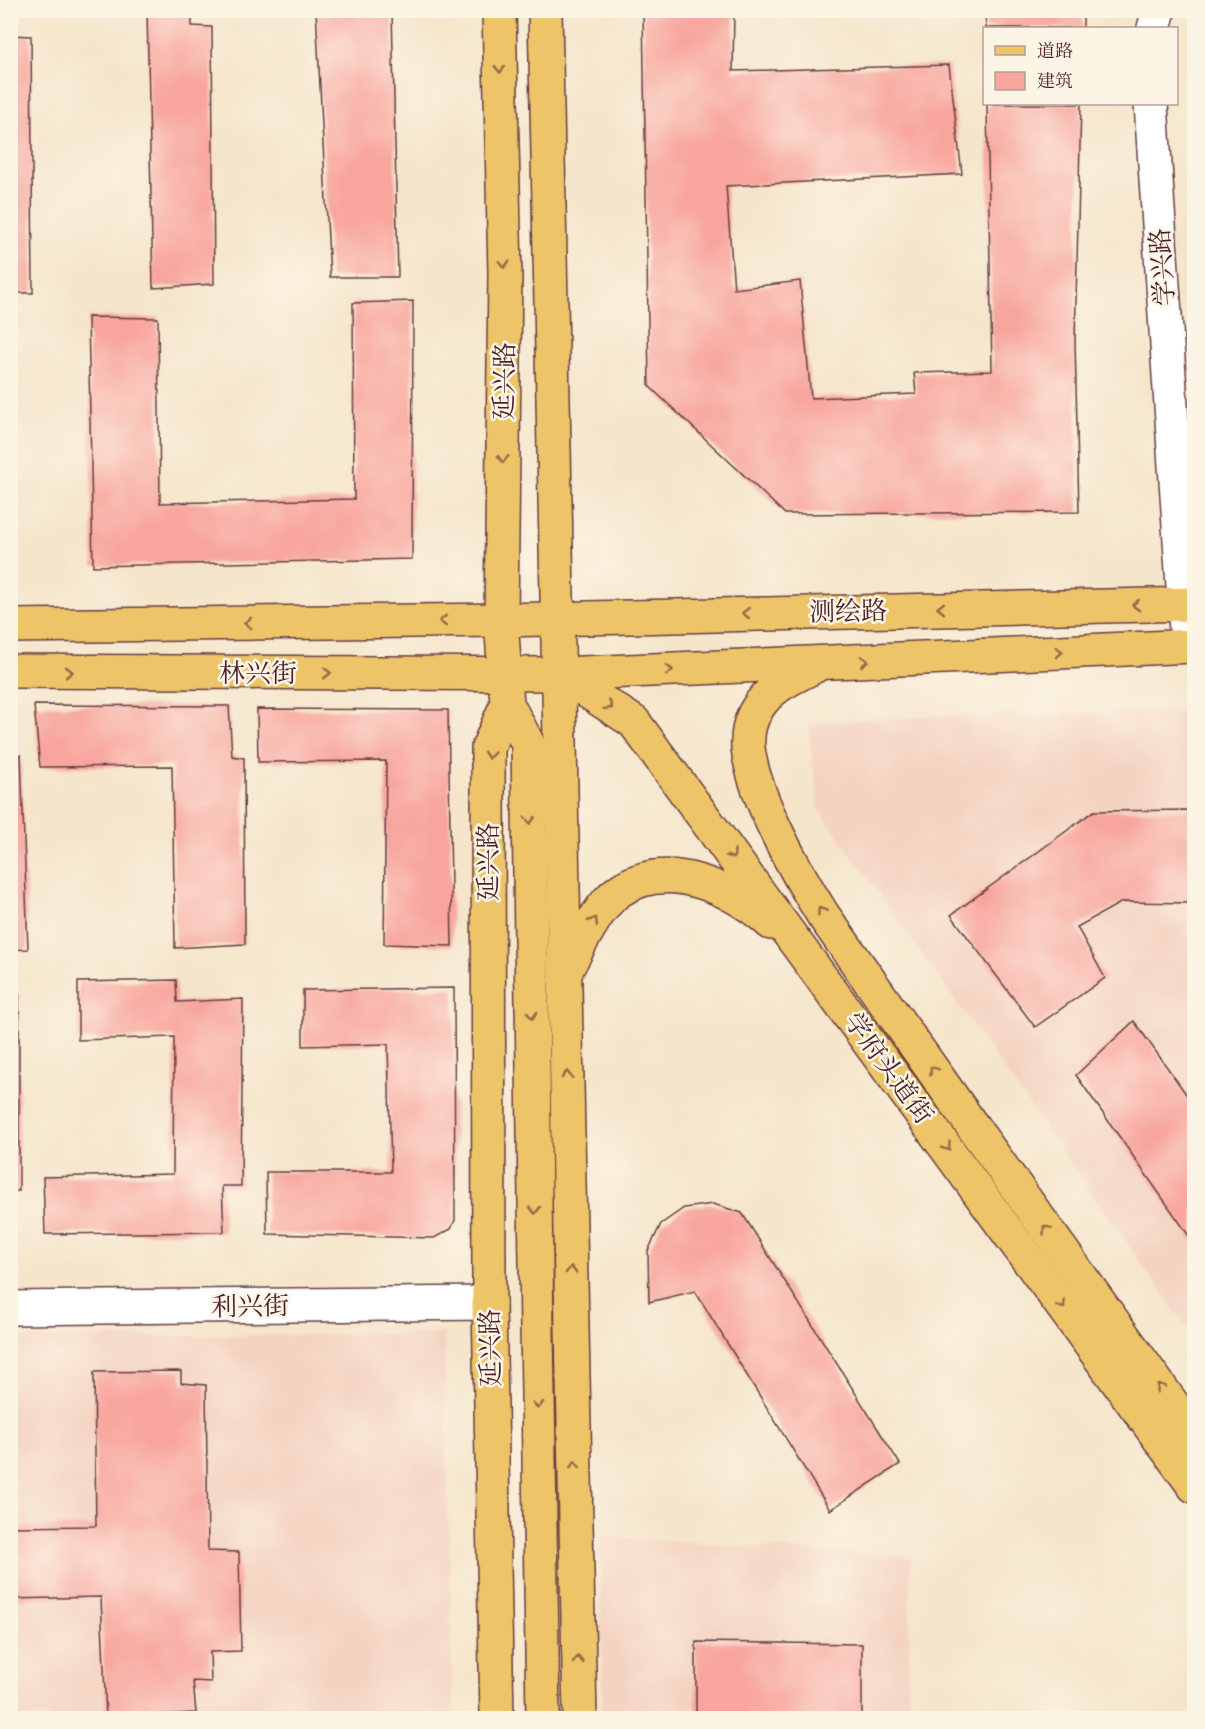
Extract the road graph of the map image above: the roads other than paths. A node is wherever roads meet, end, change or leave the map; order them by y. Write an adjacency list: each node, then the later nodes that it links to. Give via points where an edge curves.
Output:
1 (499, 10): 8 (main road, 延兴路, one-way to 8, via 505,274)
2 (545, 10): 7 (main road, 延兴路)
3 (1159, 10): 4 (street)
4 (1154, 27)
5 (1151, 105): 6 (street, 学兴路)
6 (1190, 604): 7 (main road, 测绘路, one-way to 7); 10 (street, 学兴路)
7 (556, 618): 8 (main road, 测绘路); 13 (main road, 延兴路)
8 (501, 620): 9 (main road, 林兴街, one-way to 9); 14 (main road, 延兴路)
9 (10, 627)
10 (1191, 646): 11 (main road, 测绘路, one-way to 10)
11 (821, 663): 13 (main road, 测绘路, one-way to 11); 19 (main road, 学府头道街, one-way to 11, via 823,915 761,798 748,749 748,732 756,710 777,686)
12 (10, 671): 14 (main road, 林兴街, one-way to 14)
13 (560, 674): 14 (main road, 测绘路); 15 (main road, 学府头道街, one-way to 15, via 634,722); 16 (main road, 延兴路)
14 (506, 690): 17 (main road, 延兴路, one-way to 17, via 488,748); 22 (main road, one-way to 22, via 528,744)
15 (804, 952): 16 (main road, one-way to 15, via 602,908 618,891 641,880 663,877 695,879 729,893 757,910); 20 (main road, 学府头道街, one-way to 20)
16 (565, 972): 23 (main road, 延兴路, one-way to 16)
17 (489, 1303): 18 (street, 利兴街); 21 (main road, 延兴路)
18 (10, 1308)
19 (1194, 1434)
20 (1194, 1486)
21 (497, 1719)
22 (543, 1719)
23 (579, 1719)

